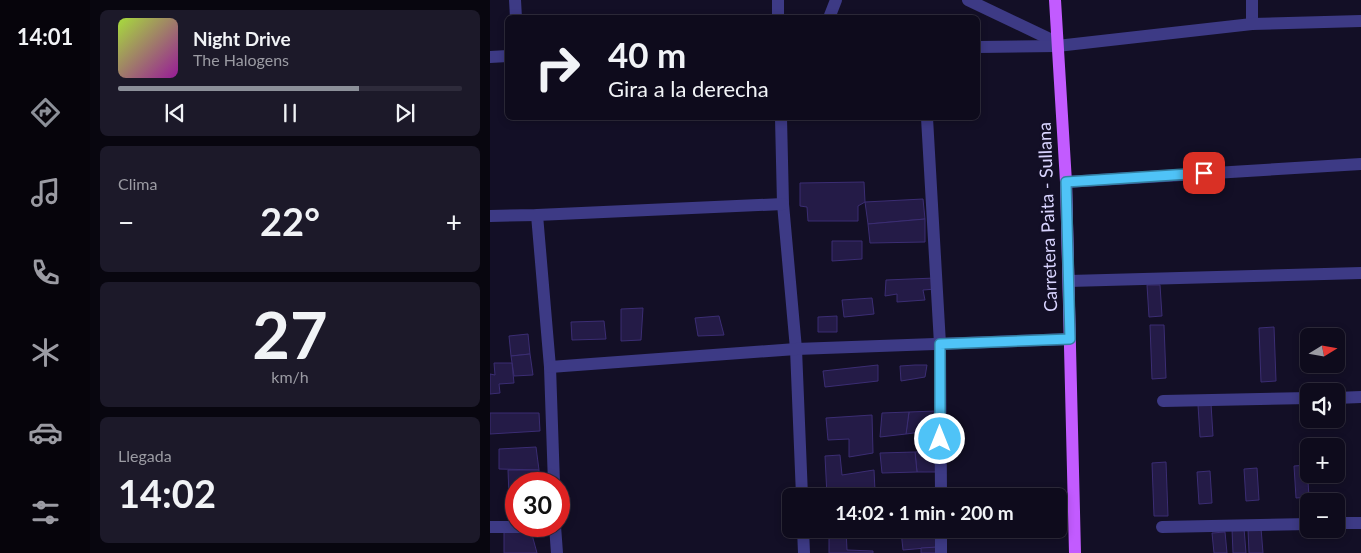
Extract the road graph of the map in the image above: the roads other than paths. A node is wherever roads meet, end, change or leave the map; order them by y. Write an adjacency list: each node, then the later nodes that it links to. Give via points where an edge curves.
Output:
1 (516, 0): 7 (street)
2 (778, 0): 8 (street)
3 (836, 0): 9 (street)
4 (968, 0): 12 (street)
5 (1055, 0): 12 (main road, Carretera Paita - Sullana)
6 (1252, 0): 11 (street)
7 (516, 15)
8 (778, 15)
9 (830, 15)
10 (1361, 21): 11 (street)
11 (1252, 24): 12 (street)
12 (1057, 44): 13 (street); 19 (main road, Carretera Paita - Sullana)
13 (980, 47)
14 (505, 56): 15 (street)
15 (490, 57)
16 (781, 120): 20 (street)
17 (927, 120): 26 (street)
18 (1361, 164): 19 (street)
19 (1066, 182): 24 (main road, Carretera Paita - Sullana)
20 (783, 204): 21 (street); 27 (street)
21 (537, 215): 22 (street); 28 (street)
22 (490, 216)
23 (1361, 273): 24 (street)
24 (1069, 281): 25 (main road, Carretera Paita - Sullana)
25 (1070, 339): 26 (street); 48 (main road, Carretera Paita - Sullana)
26 (940, 344): 27 (street); 35 (street)
27 (796, 349): 28 (street); 34 (street)
28 (550, 367): 33 (street)
29 (1361, 397): 31 (street)
30 (1300, 398): 32 (street)
31 (1345, 398)
32 (1163, 401)
33 (554, 472)
34 (802, 488)
35 (941, 488)
36 (1345, 523): 37 (street)
37 (1361, 523)
38 (1300, 524): 41 (street)
39 (490, 527): 40 (street)
40 (505, 527)
41 (1162, 527)
42 (555, 537): 45 (street)
43 (803, 538): 46 (street)
44 (941, 538): 47 (street)
45 (556, 553)
46 (804, 553)
47 (941, 553)
48 (1075, 553)

